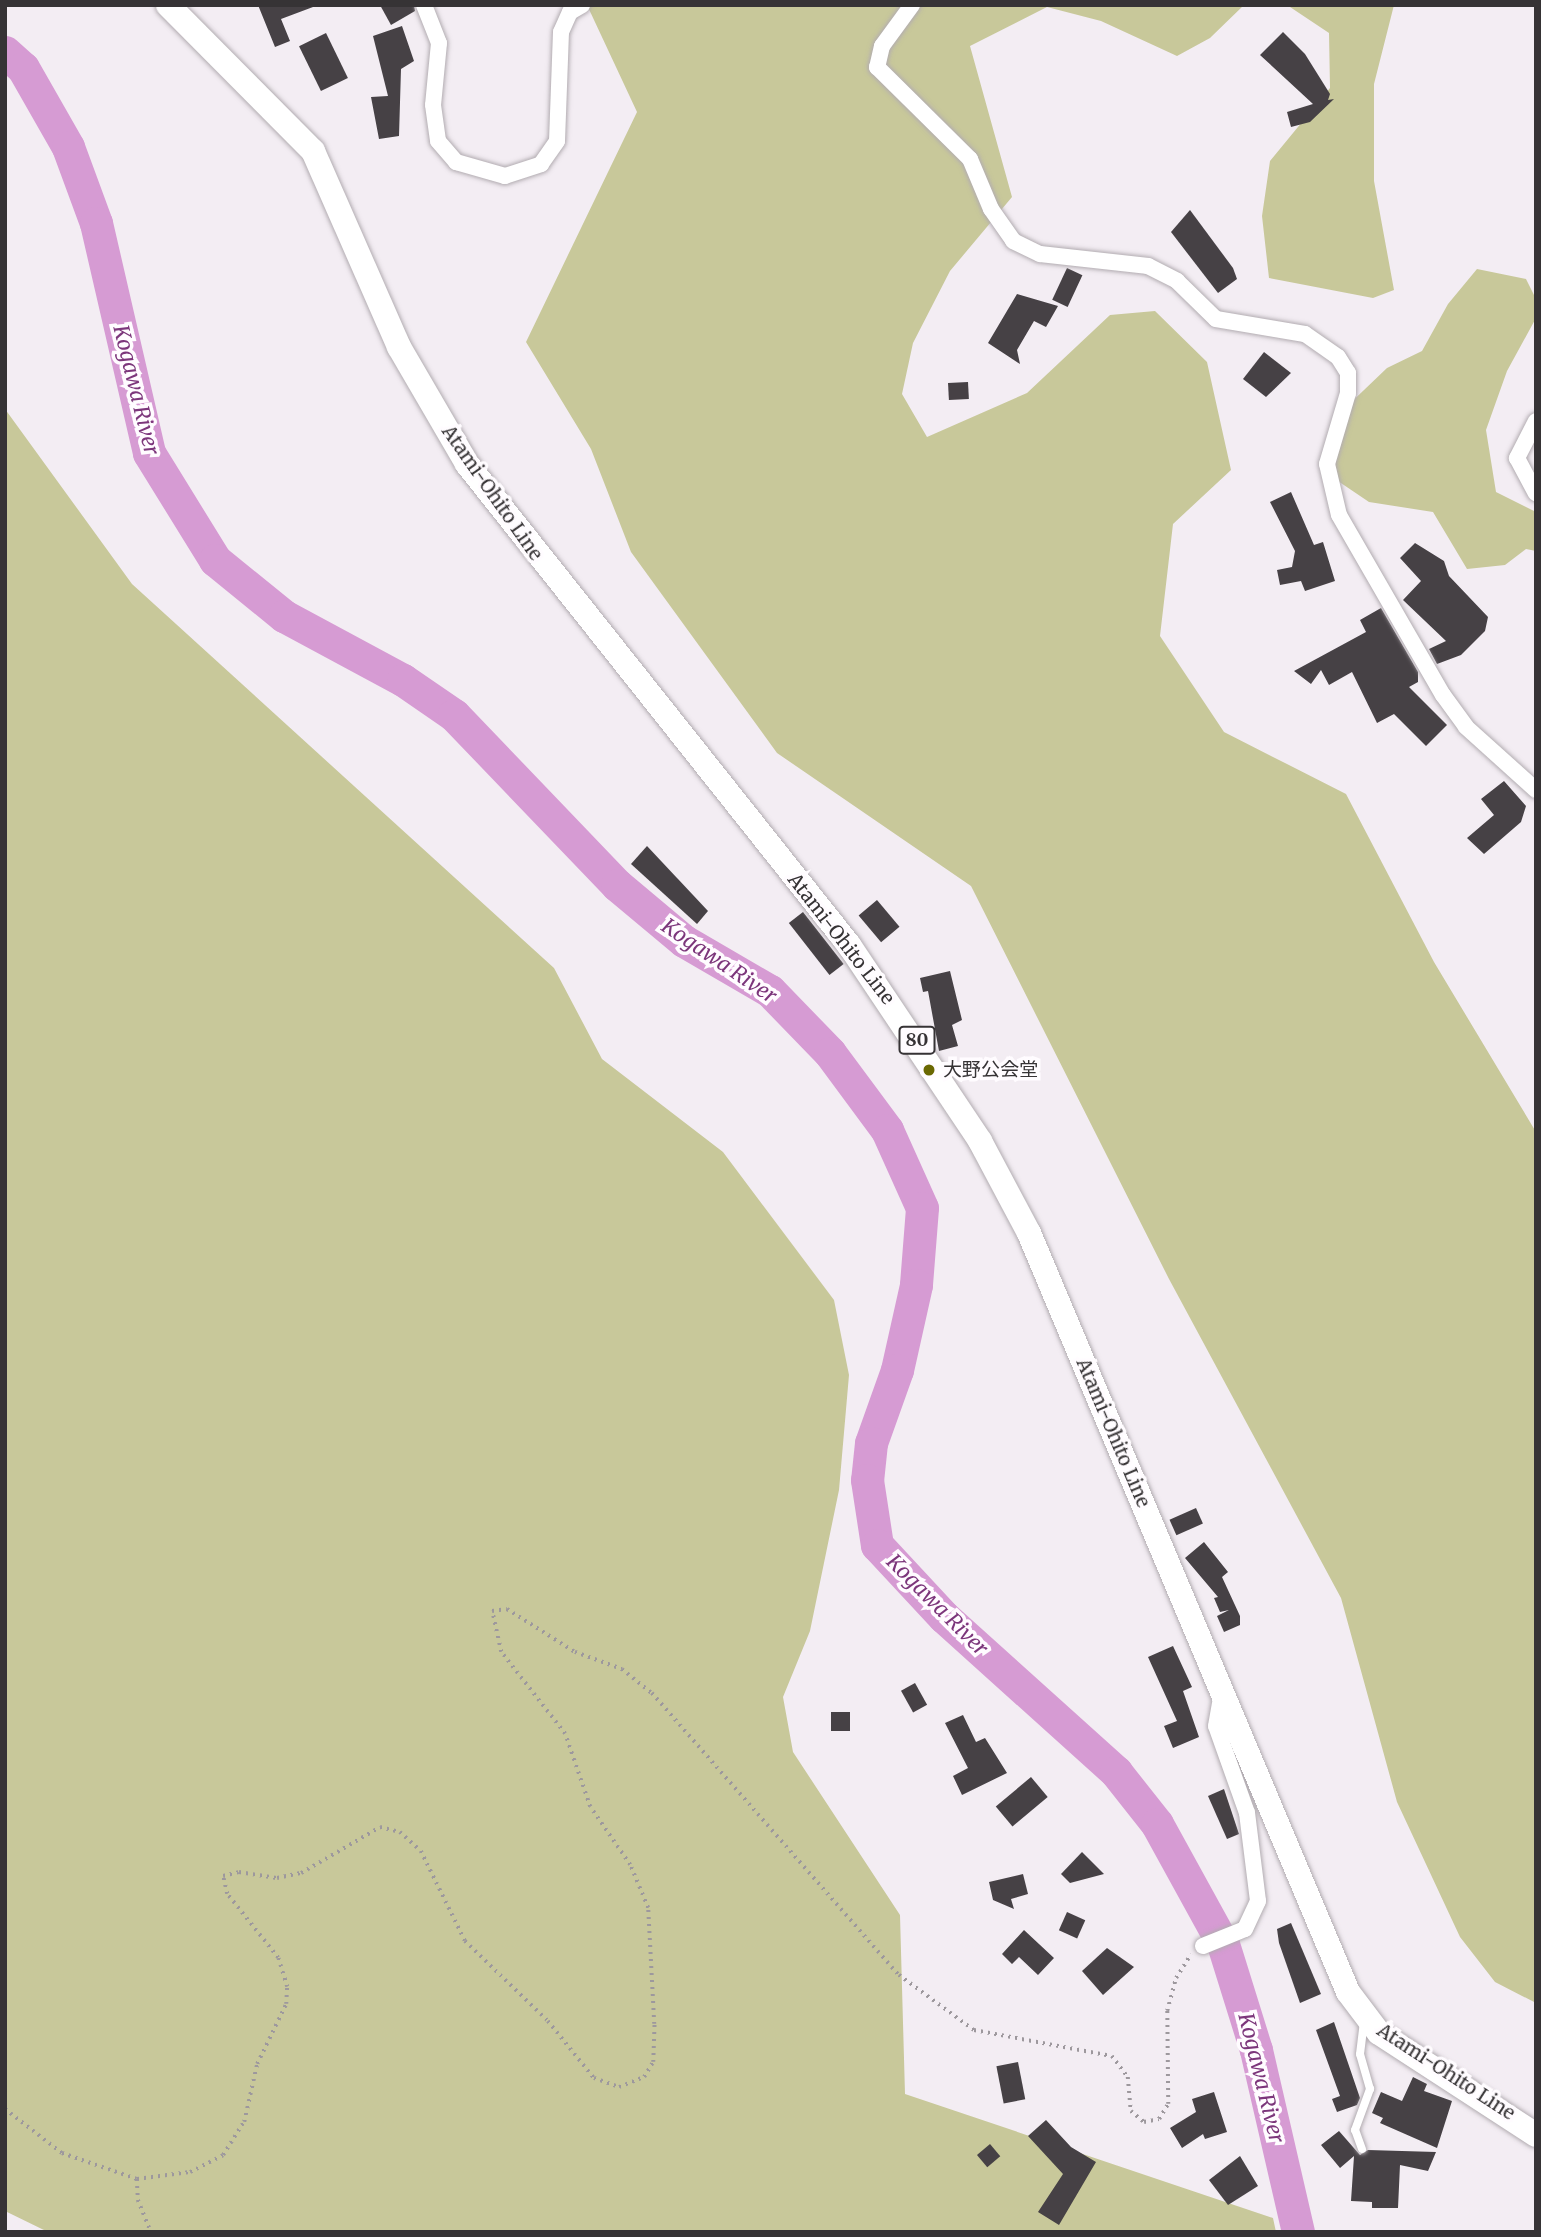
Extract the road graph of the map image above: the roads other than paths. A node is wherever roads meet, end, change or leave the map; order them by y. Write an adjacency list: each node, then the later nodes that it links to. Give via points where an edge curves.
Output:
1 (168, 5): 8 (main road, Atami-Ohito Line / 80, via 313,151 398,347 467,464 849,945 923,1050 1029,1233)
2 (424, 5): 3 (street, via 439,43 433,104 438,141 456,162 505,176 541,164 557,141 561,32 570,12)
3 (582, 5)
4 (912, 5): 7 (street, via 882,46 877,67 970,159 991,208 1019,245 1040,254 1148,266 1177,281 1216,319 1305,334 1338,357 1348,373 1348,393 1327,464 1339,514 1443,695 1466,727)
5 (1536, 421): 6 (street, via 1517,458)
6 (1536, 493)
7 (1536, 790)
8 (1222, 1692): 9 (street, via 1216,1726 1247,1813 1258,1901 1245,1928); 10 (main road, Atami-Ohito Line / 80, via 1342,1980)
9 (1203, 1946)
10 (1364, 2016): 11 (main road, Atami-Ohito Line / 80, via 1394,2043); 12 (lane, via 1360,2054 1370,2089 1355,2130)
11 (1536, 2135)
12 (1362, 2149)

